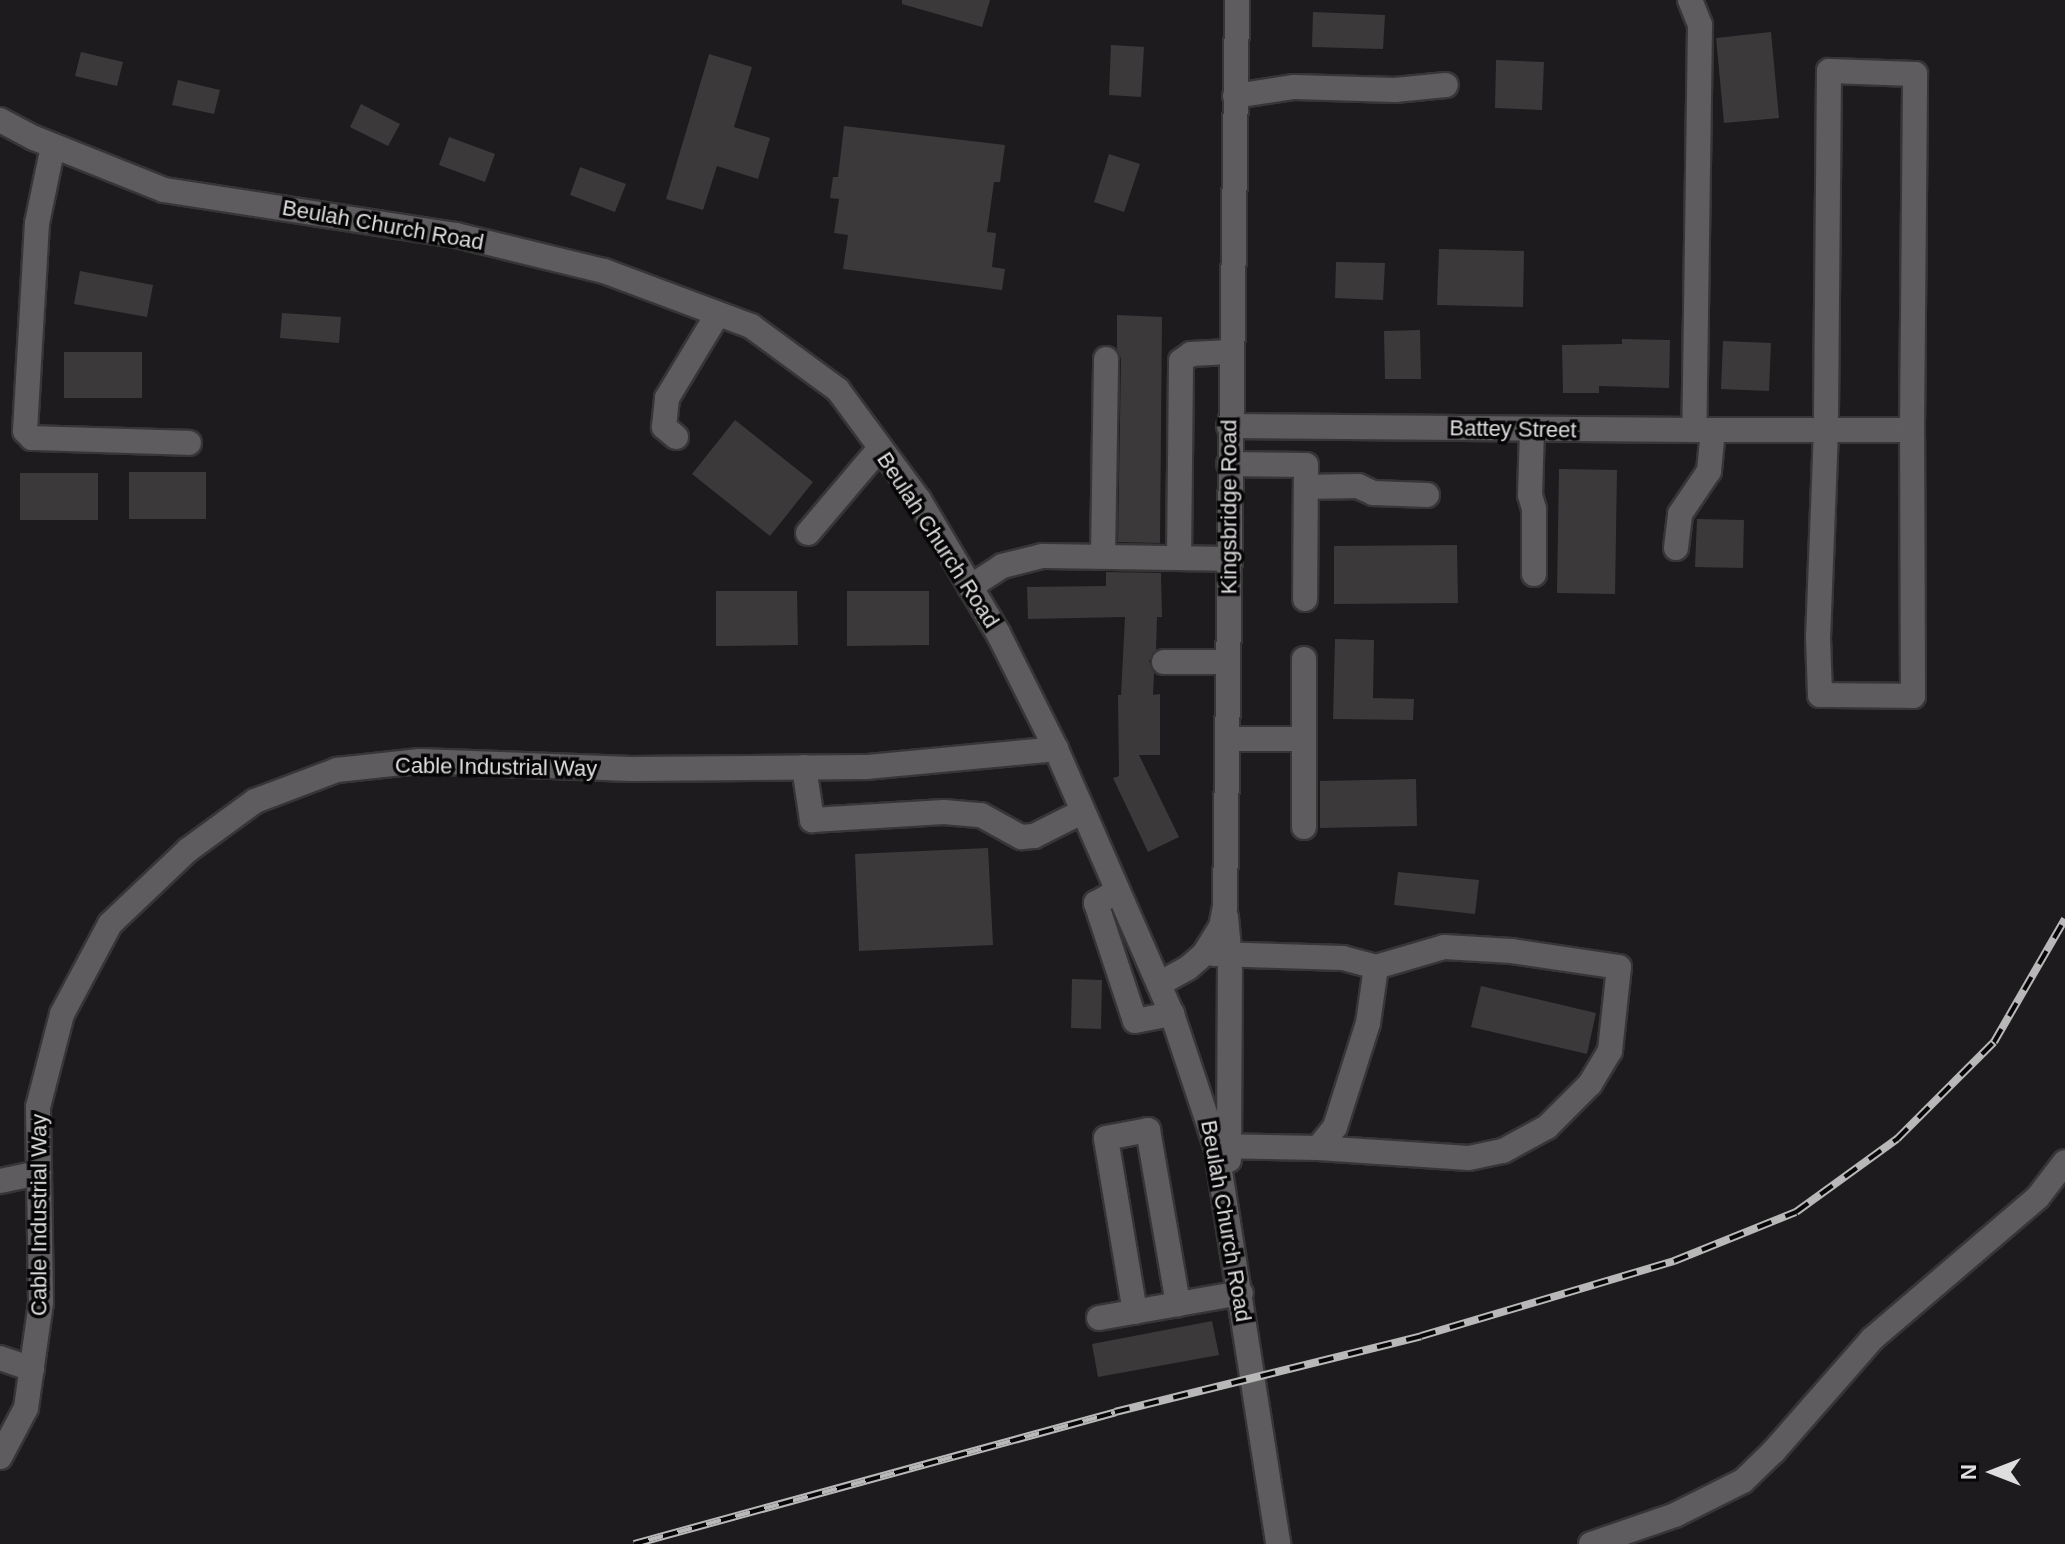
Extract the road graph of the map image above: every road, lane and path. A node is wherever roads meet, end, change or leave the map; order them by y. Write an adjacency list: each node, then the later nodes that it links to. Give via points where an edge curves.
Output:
1 (1237, 0): 4 (street, Kingsbridge Road)
2 (1690, 0): 12 (street, via 1700,25)
3 (1446, 85): 4 (street, via 1395,90 1282,88)
4 (1235, 96): 8 (street, Kingsbridge Road)
5 (0, 120): 6 (street, Beulah Church Road)
6 (53, 146): 7 (street, Beulah Church Road, via 164,190 462,236 604,271); 16 (street, via 37,223 25,431 32,438)
7 (717, 315): 15 (street, via 667,398 664,427); 17 (street, Beulah Church Road, via 751,326 838,390)
8 (1230, 352): 10 (street, Kingsbridge Road); 24 (street, via 1191,354 1181,361)
9 (1106, 359): 23 (street)
10 (1229, 426): 11 (street, Battey Street); 18 (street, Kingsbridge Road)
11 (1532, 429): 12 (street, Battey Street); 26 (street)
12 (1704, 430): 13 (street, Battey Street); 22 (street, via 1709,471 1680,514)
13 (1826, 430): 14 (street, Battey Street); 14 (street, via 1820,695 1913,696); 14 (street, via 1829,71 1915,74)
14 (1912, 430)
15 (676, 437)
16 (189, 443)
17 (880, 448): 21 (street); 27 (street, Beulah Church Road, via 919,500)
18 (1229, 464): 19 (street, via 1306,465); 25 (street, Kingsbridge Road)
19 (1306, 487): 20 (street, via 1358,486 1373,493); 28 (street)
20 (1427, 495)
21 (808, 533)
22 (1676, 548)
23 (1103, 556): 24 (street); 27 (street, via 1021,559)
24 (1179, 558): 25 (street)
25 (1229, 559): 31 (street, Kingsbridge Road)
26 (1534, 574)
27 (970, 587): 34 (street, Beulah Church Road)
28 (1305, 599)
29 (1304, 659): 33 (street)
30 (1164, 662): 31 (street)
31 (1228, 662): 32 (street, Kingsbridge Road)
32 (1228, 739): 33 (street); 39 (street, Kingsbridge Road)
33 (1304, 739): 37 (street)
34 (1056, 749): 35 (street, Cable Industrial Way, via 867,767); 36 (street, Beulah Church Road)
35 (804, 767): 36 (street, via 812,820 981,815 1021,837 1034,836); 48 (street, Cable Industrial Way, via 631,769 420,761 337,770 255,801 188,850 110,924 62,1014 38,1107)
36 (1082, 812): 38 (street, Beulah Church Road)
37 (1304, 827)
38 (1116, 892): 43 (street, Beulah Church Road); 44 (street, via 1096,903 1135,1021)
39 (1225, 907): 40 (street, Kingsbridge Road, via 1221,927); 41 (street)
40 (1204, 954): 41 (street); 43 (street, Kingsbridge Road)
41 (1230, 954): 42 (street, via 1343,958); 45 (street)
42 (1376, 967): 46 (street, via 1368,1023 1335,1127); 46 (street, via 1444,947 1619,967 1610,1051 1590,1084 1547,1127 1503,1151 1469,1158)
43 (1159, 984): 44 (street, Beulah Church Road)
44 (1172, 1014): 45 (street, Beulah Church Road)
45 (1222, 1146): 46 (street); 50 (street, Beulah Church Road)
46 (1318, 1148)
47 (2065, 1162): 58 (street, via 2038,1197 1872,1339 1743,1481 1675,1515)
48 (39, 1173): 49 (street); 55 (street, Cable Industrial Way, via 41,1302)
49 (0, 1181)
50 (1241, 1293): 51 (street); 57 (street, Beulah Church Road)
51 (1178, 1304): 52 (street); 52 (street, via 1148,1130 1106,1138)
52 (1135, 1312): 53 (street)
53 (1099, 1318)
54 (0, 1358): 55 (street)
55 (32, 1369): 56 (street, Cable Industrial Way, via 26,1408)
56 (0, 1457)
57 (1278, 1544)
58 (1591, 1544)

